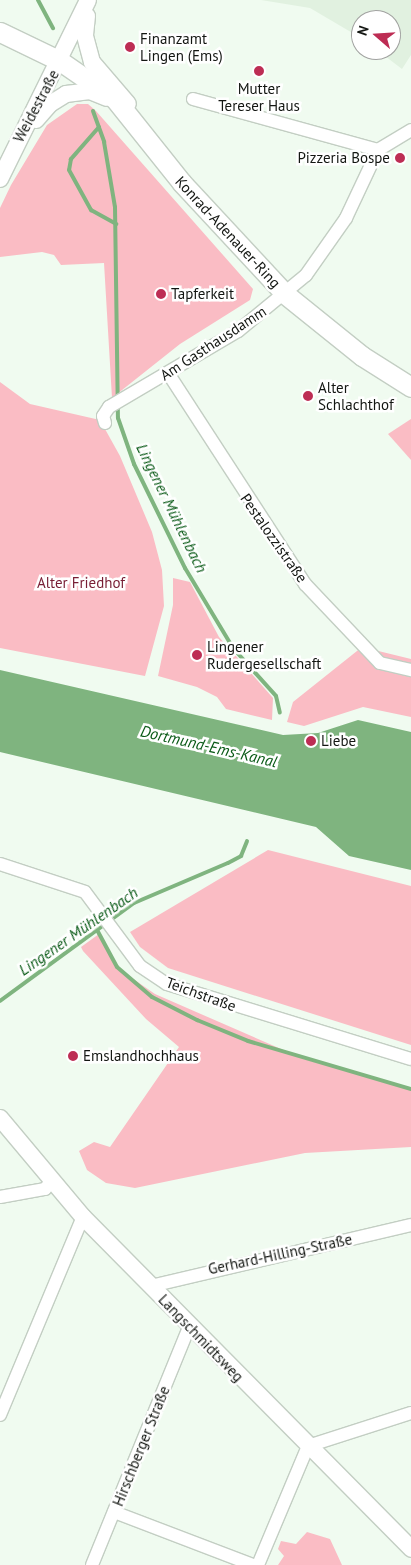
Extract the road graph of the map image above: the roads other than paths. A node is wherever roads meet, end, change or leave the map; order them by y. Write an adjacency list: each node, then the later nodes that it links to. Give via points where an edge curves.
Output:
1 (90, 0): 3 (street, Weidestraße); 6 (street, via 85,23 88,52)
2 (0, 32): 3 (main road, Konrad-Adenauer-Ring)
3 (60, 60): 5 (main road, Konrad-Adenauer-Ring); 9 (street, Weidestraße)
4 (193, 99): 8 (street)
5 (130, 114): 6 (main road, Konrad-Adenauer-Ring); 9 (street, via 90,91 59,96)
6 (143, 130): 11 (main road, Konrad-Adenauer-Ring, via 182,183)
7 (411, 130): 8 (street)
8 (378, 150): 11 (street, Am Gasthausdamm, via 335,236 306,275)
9 (7, 163): 10 (street, Weidestraße)
10 (0, 179)
11 (285, 294): 12 (street, Am Gasthausdamm, via 238,331); 13 (main road, Konrad-Adenauer-Ring, via 362,356)
12 (168, 373): 14 (street, Am Gasthausdamm, via 109,407 103,416); 15 (street, Pestalozzistraße, via 305,584 380,663)
13 (411, 387)
14 (105, 423)
15 (411, 670)
16 (0, 864): 17 (street, Teichstraße, via 69,883 97,903 140,966 167,984)
17 (411, 1059)
18 (0, 1118): 19 (street, Langschmidtsweg)
19 (52, 1180): 20 (street, via 45,1189); 21 (street, Langschmidtsweg)
20 (0, 1197)
21 (83, 1216): 23 (street, Langschmidtsweg); 26 (street)
22 (411, 1225): 23 (street, Gerhard-Hilling-Straße)
23 (151, 1286): 24 (street, Langschmidtsweg)
24 (189, 1326): 27 (street, Langschmidtsweg); 28 (street, Hirschberger Straße)
25 (411, 1413): 27 (street)
26 (0, 1415)
27 (308, 1446): 29 (street, Langschmidtsweg); 32 (street)
28 (114, 1512): 30 (street, Hirschberger Straße); 31 (street)
29 (411, 1549)
30 (92, 1565)
31 (253, 1565)
32 (258, 1565)

